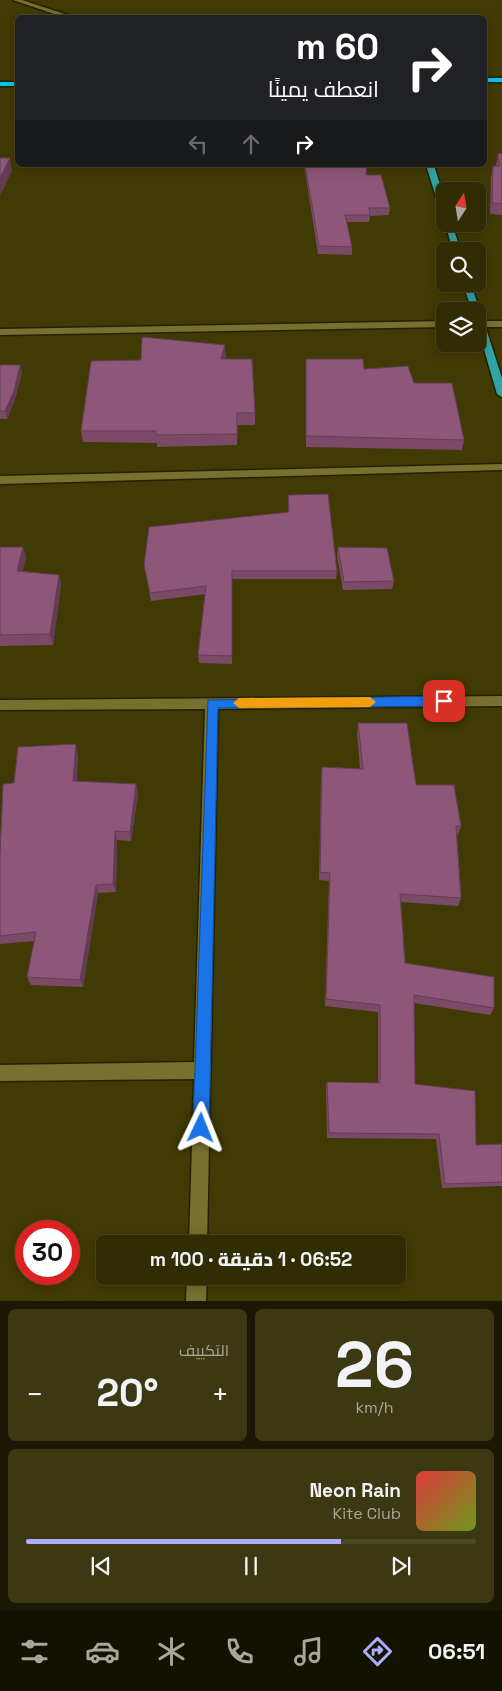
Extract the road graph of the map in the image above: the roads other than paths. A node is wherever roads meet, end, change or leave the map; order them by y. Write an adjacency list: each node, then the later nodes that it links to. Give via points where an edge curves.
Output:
1 (16, 0): 2 (street)
2 (64, 15)
3 (487, 80): 4 (highway)
4 (502, 80)
5 (0, 84): 6 (highway)
6 (15, 84)
7 (431, 167): 8 (main road)
8 (436, 184)
9 (486, 322): 11 (street)
10 (436, 324): 12 (street)
11 (502, 324)
12 (0, 332)
13 (486, 345): 14 (main road)
14 (502, 394)
15 (502, 467): 16 (street)
16 (0, 480)
17 (502, 701): 18 (street)
18 (212, 703): 19 (street); 20 (street)
19 (0, 705)
20 (203, 1070): 21 (street); 22 (street)
21 (0, 1073)
22 (198, 1235)
23 (197, 1285): 24 (street)
24 (196, 1301)

